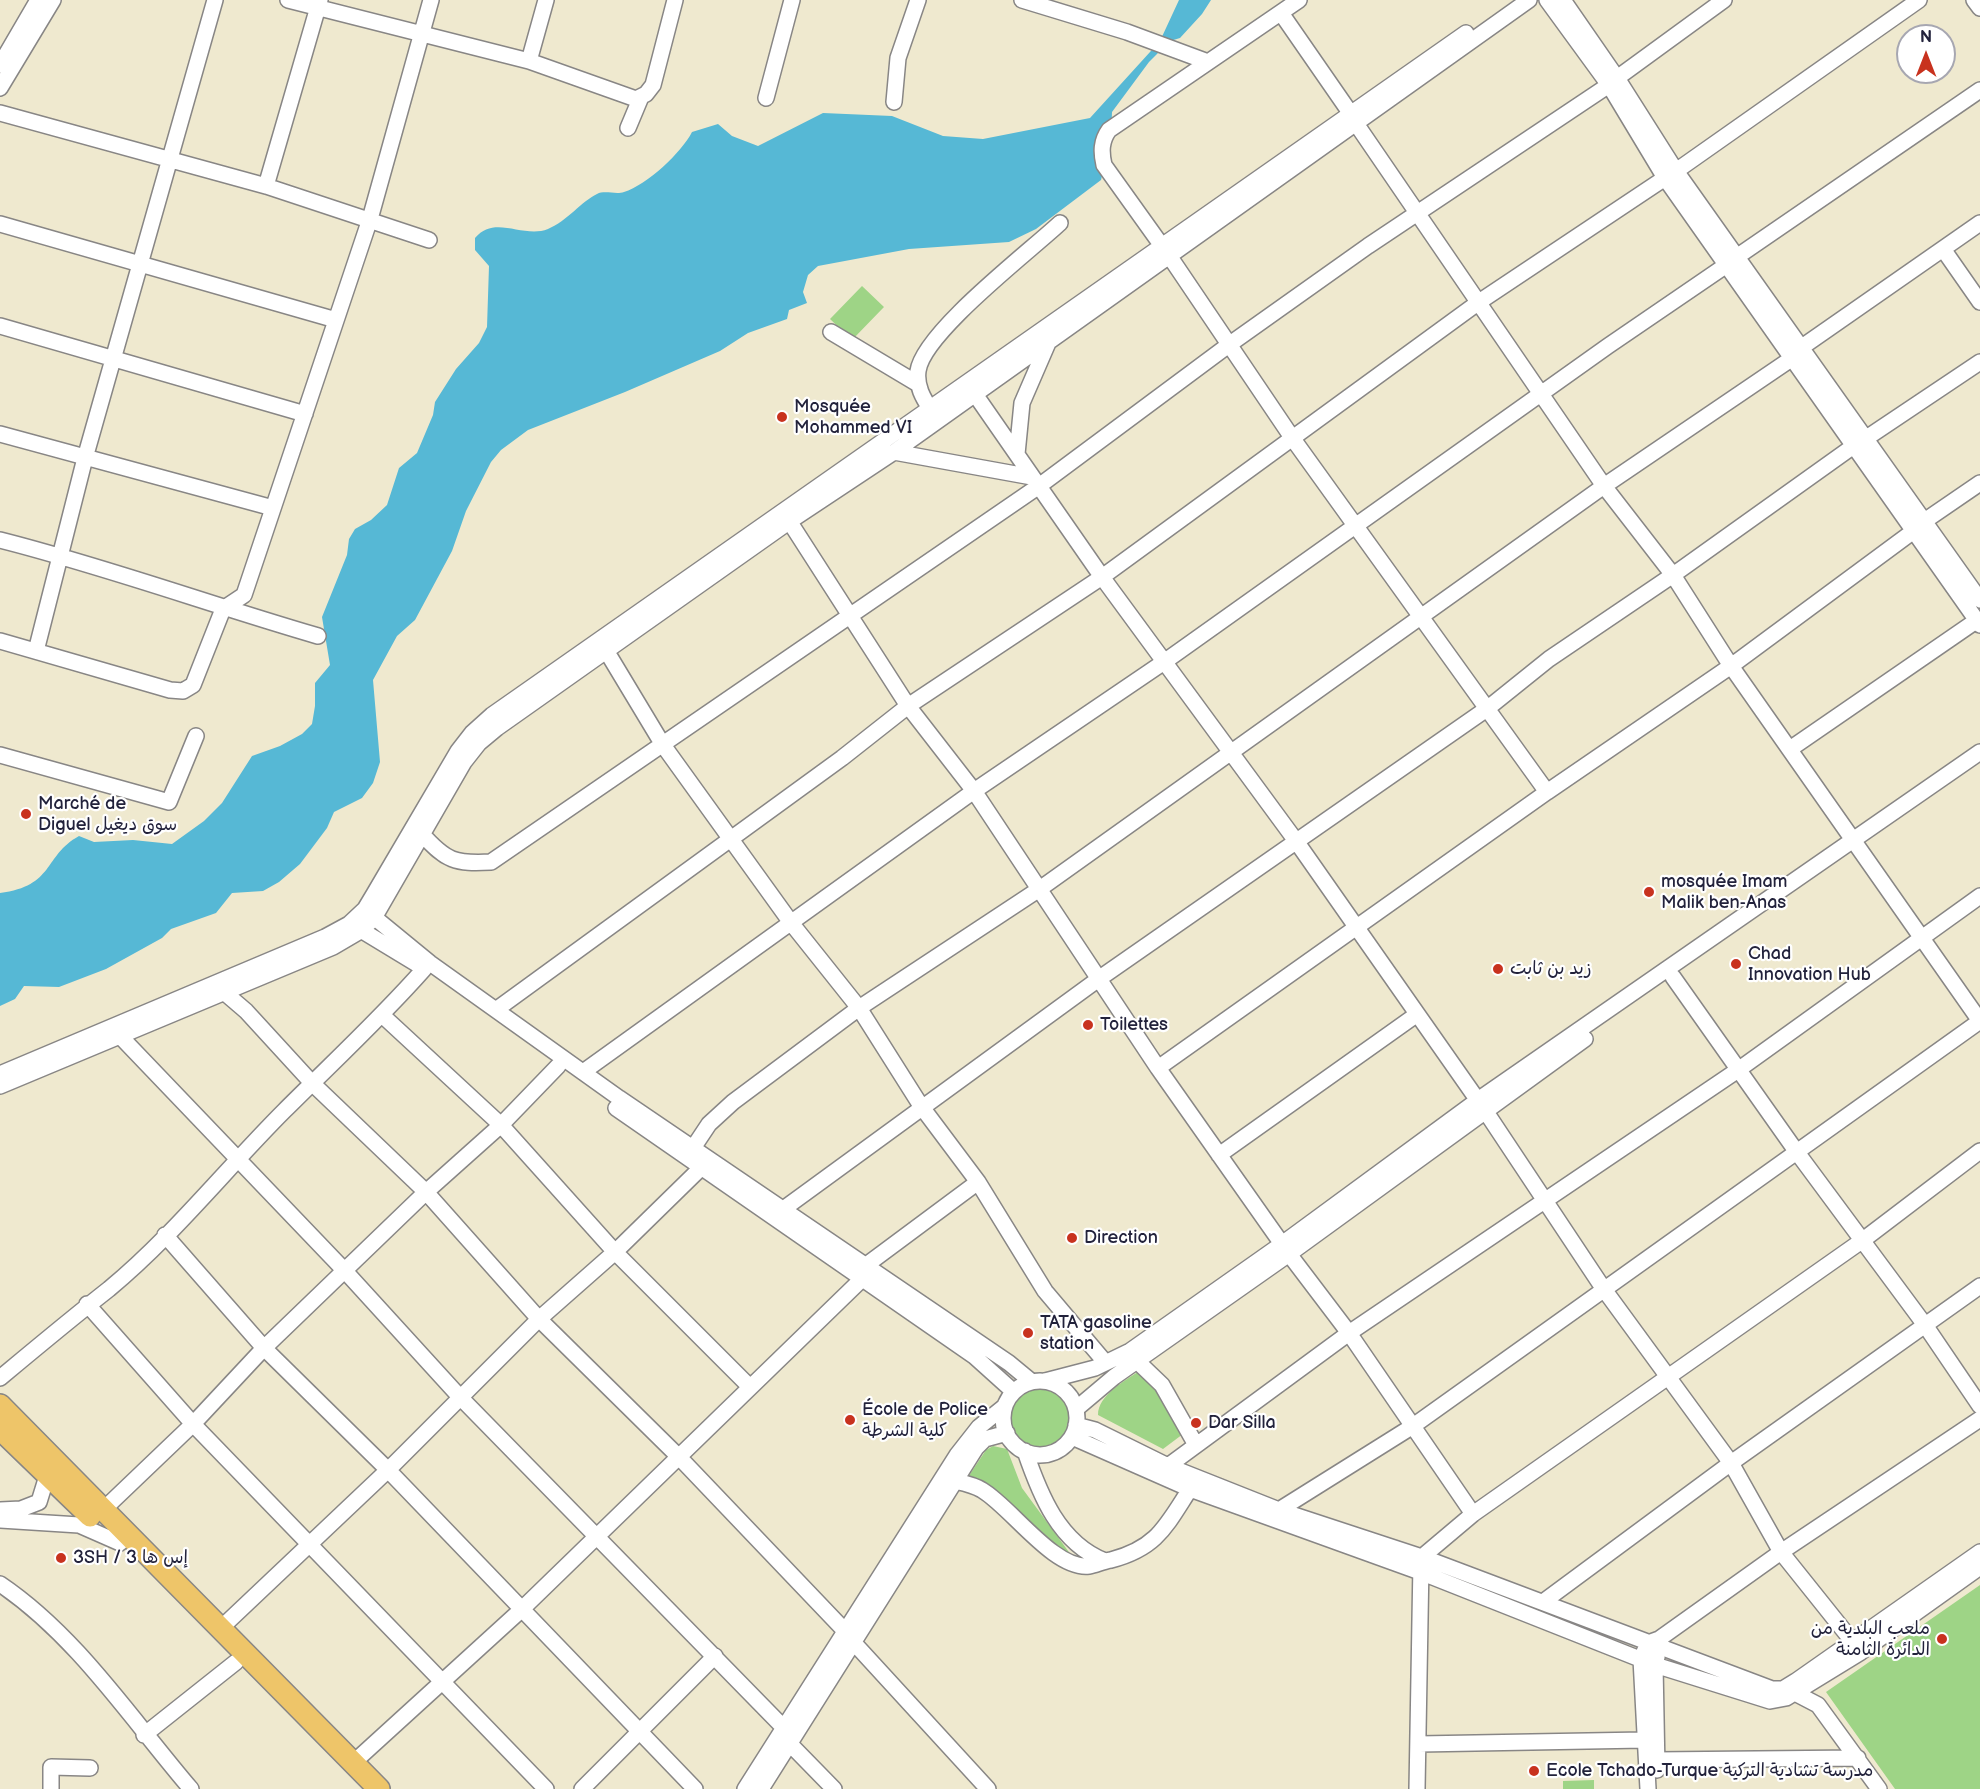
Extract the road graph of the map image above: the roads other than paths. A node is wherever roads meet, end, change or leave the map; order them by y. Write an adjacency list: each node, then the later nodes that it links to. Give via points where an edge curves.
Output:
1 (38, 0): 25 (street)
2 (53, 0): 27 (street)
3 (215, 0): 35 (street)
4 (288, 0): 19 (street)
5 (431, 0): 22 (street)
6 (546, 0): 23 (street)
7 (675, 0): 29 (street, via 653,85)
8 (792, 0): 30 (street)
9 (918, 0): 31 (street, via 898,58)
10 (1022, 0): 24 (street)
11 (1299, 0): 21 (street)
12 (1514, 0): 33 (street)
13 (1529, 0): 33 (street)
14 (1547, 0): 26 (street)
15 (1563, 0): 26 (street)
16 (1724, 0): 26 (street)
17 (1919, 0): 36 (street)
18 (1974, 0): 20 (street)
19 (318, 4): 22 (street); 37 (street)
20 (1980, 8)
21 (1281, 13): 24 (street); 33 (street)
22 (422, 34): 23 (street); 39 (street)
23 (529, 61): 29 (street, via 636,99)
24 (1208, 62): 45 (street, via 1104,136 1104,165)
25 (0, 65)
26 (1613, 82): 36 (street); 38 (street)
27 (0, 88)
28 (1980, 90): 46 (street)
29 (641, 97): 34 (street)
30 (766, 98)
31 (894, 102)
32 (1, 112): 35 (street)
33 (1354, 119): 38 (street); 45 (street)
34 (628, 128)
35 (170, 159): 37 (street); 47 (street)
36 (1671, 174): 46 (street); 49 (street)
37 (266, 186): 39 (street)
38 (1417, 213): 49 (street); 55 (street)
39 (370, 219): 43 (street); 51 (street)
40 (1060, 223): 59 (street, via 934,339 919,366)
41 (0, 224): 47 (street)
42 (1980, 224): 44 (street)
43 (429, 240)
44 (1943, 249): 50 (street); 56 (street)
45 (1166, 251): 48 (street); 55 (street)
46 (1733, 260): 56 (street); 61 (street)
47 (139, 264): 51 (street); 57 (street)
48 (1140, 269): 54 (street); 60 (street)
49 (1479, 302): 61 (street); 65 (street)
50 (1980, 302)
51 (336, 320): 63 (street)
52 (0, 326): 57 (street)
53 (831, 332): 59 (street)
54 (1049, 340): 60 (street); 68 (street, via 1022,403)
55 (1230, 344): 65 (street); 70 (street)
56 (1798, 352): 66 (street); 72 (street)
57 (114, 358): 63 (street); 69 (street)
58 (1980, 362): 66 (street)
59 (918, 384): 62 (street)
60 (971, 388): 62 (street); 67 (street); 68 (street)
61 (1542, 393): 72 (street); 75 (street)
62 (931, 410): 74 (street)
63 (305, 414): 73 (street)
64 (0, 434): 69 (street)
65 (1293, 439): 75 (street); 80 (street)
66 (1860, 442): 76 (street); 79 (street)
67 (894, 452): 70 (street); 74 (street)
68 (1017, 454): 70 (street)
69 (85, 458): 73 (street); 78 (street)
70 (1035, 482): 80 (street); 83 (street)
71 (1980, 483): 76 (street)
72 (1604, 486): 79 (street); 84 (street)
73 (273, 508): 82 (street, via 244,594)
74 (787, 517): 83 (street); 89 (street); 109 (street, via 492,715 472,733)
75 (1356, 524): 84 (street); 90 (street)
76 (1919, 526): 81 (street); 85 (street); 91 (street)
77 (0, 540): 78 (street)
78 (60, 555): 82 (street); 88 (street)
79 (1673, 575): 91 (street); 93 (street, via 1549,659)
80 (1102, 577): 90 (street); 92 (street)
81 (1980, 600)
82 (223, 609): 86 (street); 88 (street, via 198,678 183,691)
83 (850, 616): 92 (street); 95 (street)
84 (1420, 618): 93 (street); 97 (street)
85 (1978, 623): 96 (street)
86 (318, 636)
87 (0, 641): 88 (street)
88 (36, 651)
89 (608, 652): 95 (street); 103 (street, via 479,743)
90 (1164, 662): 97 (street); 101 (street)
91 (1731, 666): 96 (street); 102 (street)
92 (908, 706): 101 (street); 104 (street)
93 (1488, 708): 102 (street); 105 (street)
94 (196, 736): 99 (street, via 169,802)
95 (663, 745): 103 (street, via 491,862 454,862); 104 (street)
96 (1790, 749): 106 (street)
97 (1229, 752): 105 (street); 107 (street)
98 (1980, 752): 106 (street)
99 (0, 755)
100 (1980, 764): 106 (street)
101 (974, 791): 107 (street); 110 (street)
102 (1547, 792): 112 (street)
103 (422, 834): 109 (street)
104 (732, 837): 110 (street); 119 (street)
105 (1296, 841): 112 (street); 116 (street)
106 (1857, 846): 113 (street); 115 (street); 133 (street)
107 (1041, 888): 116 (street); 118 (street)
108 (1980, 896): 113 (street)
109 (370, 913): 111 (street); 119 (street, via 430,963)
110 (792, 924): 118 (street); 128 (street)
111 (355, 927): 114 (street); 117 (street, via 333,947); 122 (street)
112 (1354, 927): 121 (street); 126 (street)
113 (1920, 937): 123 (street); 127 (street)
114 (424, 969): 120 (street); 125 (street)
115 (1672, 977): 127 (street); 133 (street)
116 (1100, 978): 126 (street); 132 (street)
117 (225, 993): 122 (street); 130 (street)
118 (860, 1008): 132 (street); 137 (street, via 733,1102 709,1124)
119 (497, 1009): 128 (street)
120 (382, 1014): 130 (street); 134 (street)
121 (1416, 1015): 133 (street); 138 (street)
122 (143, 1020): 124 (street); 129 (street)
123 (1980, 1021): 135 (street)
124 (120, 1036): 131 (street); 139 (street)
125 (558, 1066): 134 (street); 137 (street)
126 (1158, 1068): 138 (street)
127 (1738, 1070): 135 (street); 143 (street)
128 (583, 1072): 137 (street)
129 (0, 1074)
130 (312, 1083): 139 (street); 142 (street)
131 (0, 1086)
132 (921, 1106): 141 (street); 144 (street)
133 (1482, 1106): 143 (street); 147 (street)
134 (501, 1125): 142 (street); 148 (street)
135 (1796, 1151): 146 (street); 152 (street)
136 (1980, 1151): 146 (street)
137 (690, 1152): 140 (street)
138 (1219, 1155): 147 (street)
139 (236, 1159): 145 (street); 149 (street)
140 (705, 1164): 144 (street); 148 (street); 150 (street)
141 (978, 1182): 150 (street); 158 (street, via 1045,1291)
142 (426, 1192): 149 (street); 154 (street)
143 (1544, 1202): 152 (street); 156 (street)
144 (782, 1210): 150 (street)
145 (165, 1235): 153 (street, via 109,1289); 157 (street)
146 (1863, 1240): 155 (street); 160 (street)
147 (1286, 1249): 156 (street); 158 (street, via 1130,1351); 159 (street)
148 (615, 1252): 154 (street); 163 (street)
149 (345, 1271): 157 (street); 165 (street)
150 (863, 1273): 162 (street); 163 (street); 164 (street, via 974,1356)
151 (1980, 1286): 155 (street)
152 (1603, 1288): 160 (street); 172 (street)
153 (87, 1304): 161 (street); 171 (street)
154 (539, 1318): 165 (street); 178 (street)
155 (1925, 1325): 168 (street); 179 (street)
156 (1349, 1333): 172 (street); 176 (street)
157 (264, 1348): 171 (street); 181 (street)
158 (1105, 1362): 162 (street, via 1074,1375)
159 (1138, 1362): 169 (street); 176 (street, via 1162,1384)
160 (1668, 1375): 179 (street); 188 (street)
161 (0, 1378)
162 (1039, 1382): 164 (street); 169 (street, via 1065,1391)
163 (750, 1387): 178 (street)
164 (1014, 1392): 167 (street)
165 (459, 1396): 181 (street); 190 (street)
166 (0, 1405): 186 (highway)
167 (1005, 1406): 175 (street); 202 (street, via 979,1427 962,1448)
168 (1980, 1406)
169 (1076, 1409): 174 (street)
170 (1980, 1419): 193 (street)
171 (193, 1424): 186 (street); 192 (street)
172 (1413, 1426): 187 (street); 188 (street)
173 (0, 1429): 182 (highway)
174 (1074, 1431): 177 (street, via 1056,1451); 180 (street, via 1095,1430); 184 (street)
175 (1007, 1433): 177 (street); 183 (street, via 985,1439)
176 (1196, 1445): 180 (street)
177 (1025, 1451): 195 (street, via 1037,1487 1067,1535 1082,1550)
178 (678, 1456): 190 (street); 202 (street)
179 (1731, 1463): 193 (street); 199 (street)
180 (1168, 1466): 187 (street)
181 (388, 1470): 192 (street); 200 (street)
182 (47, 1476): 185 (street, via 39,1502 21,1509); 191 (highway)
183 (956, 1481): 195 (street, via 980,1488 997,1500 1064,1559 1088,1566); 202 (street)
184 (1190, 1489): 195 (street, via 1157,1537 1134,1552); 196 (street)
185 (0, 1510)
186 (103, 1510): 201 (highway)
187 (1279, 1510): 196 (street)
188 (1473, 1514): 196 (street)
189 (0, 1520): 191 (street, via 79,1525)
190 (596, 1534): 200 (street); 205 (street)
191 (120, 1543): 206 (highway)
192 (308, 1544): 201 (street); 208 (street)
193 (1781, 1552): 203 (street); 204 (street)
194 (1980, 1552): 204 (street)
195 (1105, 1561)
196 (1421, 1565): 199 (street); 207 (street); 215 (street)
197 (1980, 1567): 204 (street)
198 (0, 1584): 212 (street, via 40,1613)
199 (1543, 1602): 203 (street)
200 (521, 1610): 208 (street); 211 (street)
201 (220, 1629): 218 (highway)
202 (851, 1638): 210 (street); 214 (street); 230 (street)
203 (1656, 1644): 204 (street, via 1772,1689 1783,1689); 207 (street)
204 (1857, 1647): 209 (street)
205 (715, 1656): 210 (street); 211 (street)
206 (236, 1662): 212 (street); 222 (highway)
207 (1648, 1662): 209 (street, via 1770,1701); 213 (street); 217 (street)
208 (443, 1682): 218 (street); 224 (street)
209 (1795, 1693): 216 (street, via 1818,1705)
210 (784, 1728): 227 (street)
211 (640, 1733): 225 (street); 226 (street)
212 (144, 1735): 221 (street)
213 (1644, 1740): 215 (street); 232 (street)
214 (790, 1744): 228 (street); 229 (street)
215 (1419, 1744): 231 (street)
216 (1858, 1758): 217 (street); 234 (street)
217 (1656, 1760): 233 (street)
218 (353, 1763): 223 (highway)
219 (90, 1768): 220 (street, via 51,1767)
220 (51, 1789)
221 (191, 1789)
222 (361, 1789)
223 (379, 1789)
224 (546, 1789)
225 (582, 1789)
226 (695, 1789)
227 (745, 1789)
228 (761, 1789)
229 (834, 1789)
230 (988, 1789)
231 (1417, 1789)
232 (1648, 1789)
233 (1658, 1789)
234 (1879, 1789)

